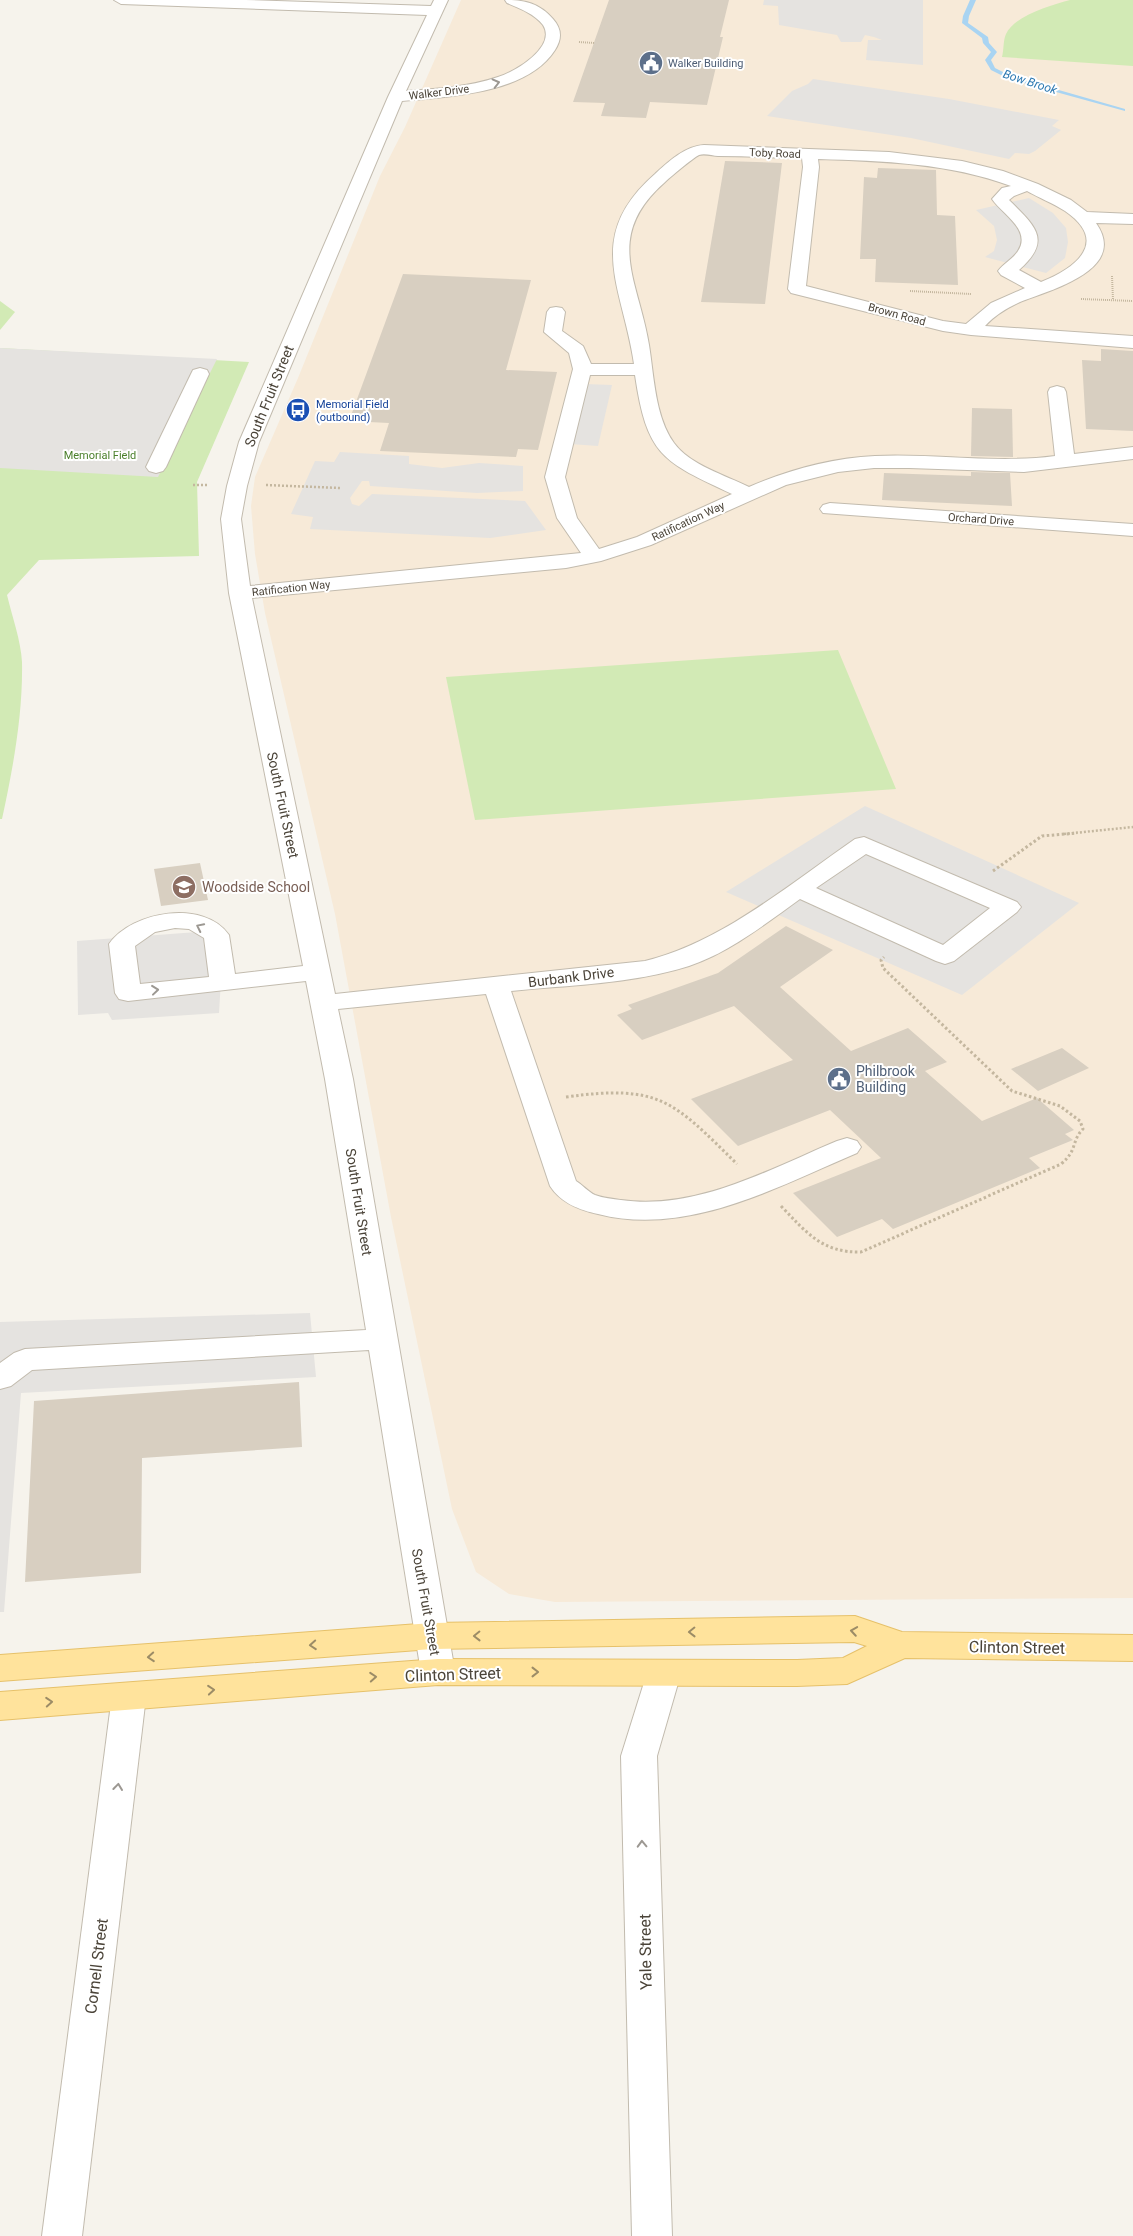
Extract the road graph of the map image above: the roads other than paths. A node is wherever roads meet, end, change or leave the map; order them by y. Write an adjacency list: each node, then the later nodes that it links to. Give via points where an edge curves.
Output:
1 (121, 0): 3 (street)
2 (512, 0): 4 (street, Walker Drive, one-way to 2, via 463,91 505,81 541,57 554,41 554,33 538,13)
3 (438, 5): 4 (street, South Fruit Street)
4 (396, 97): 24 (street, South Fruit Street, via 249,442 232,519)
5 (809, 154): 6 (street, Toby Road, via 936,161 982,170); 11 (street, Brown Road, via 811,167 797,289 906,318); 14 (street, Toby Road, via 696,151 670,168 642,198 629,215 620,250 622,274 637,330)
6 (1027, 186): 7 (street, Toby Road, via 1056,199); 9 (street, via 1008,192 1000,199 1028,231 1031,245 1025,257 1007,271)
7 (1083, 217): 8 (street); 9 (street, Toby Road, via 1095,237 1091,258 1082,268)
8 (1133, 219)
9 (1039, 288): 11 (street, Toby Road, via 1004,302 982,316)
10 (556, 312): 13 (street, via 553,332 581,354)
11 (971, 330): 12 (street, Brown Road)
12 (1133, 342)
13 (582, 369): 14 (street); 23 (street, via 555,477 567,518)
14 (643, 370): 20 (street, Toby Road, via 658,435 669,451)
15 (200, 374): 19 (street)
16 (1057, 392): 18 (street)
17 (1133, 453): 18 (street, Ratification Way)
18 (1065, 462): 20 (street, Ratification Way, via 1024,466 874,462 807,472)
19 (156, 467)
20 (747, 494): 23 (street, Ratification Way, via 644,541)
21 (830, 509): 22 (street, Orchard Drive)
22 (1133, 530)
23 (594, 557): 24 (street, Ratification Way)
24 (240, 593): 26 (street, South Fruit Street)
25 (798, 889): 25 (street, Burbank Drive, via 864,844 1008,907 945,956); 28 (street, Burbank Drive, via 738,931 680,960 645,969)
26 (317, 972): 27 (street); 29 (street, South Fruit Street)
27 (223, 983)
28 (496, 986): 29 (street, Burbank Drive); 30 (street, via 564,1186 587,1202 614,1209 664,1211 758,1184)
29 (323, 1003): 31 (street, South Fruit Street, via 339,1079)
30 (847, 1147)
31 (382, 1339): 32 (street, via 24,1360); 33 (street, South Fruit Street)
32 (0, 1378)
33 (432, 1636): 34 (main road, Clinton Street, one-way to 33, via 855,1629); 36 (main road, Clinton Street, one-way to 36); 37 (street, South Fruit Street)
34 (901, 1645): 35 (main road, Clinton Street); 38 (main road, Clinton Street, via 847,1672)
35 (1133, 1648)
36 (0, 1668)
37 (438, 1672): 38 (main road, Clinton Street, one-way to 38); 39 (main road, Clinton Street, one-way to 37)
38 (664, 1673): 42 (street, Yale Street, one-way to 38, via 639,1756)
39 (129, 1696): 40 (main road, Clinton Street, one-way to 39); 41 (street, Cornell Street, one-way to 39)
40 (0, 1706)
41 (62, 2236)
42 (652, 2236)

